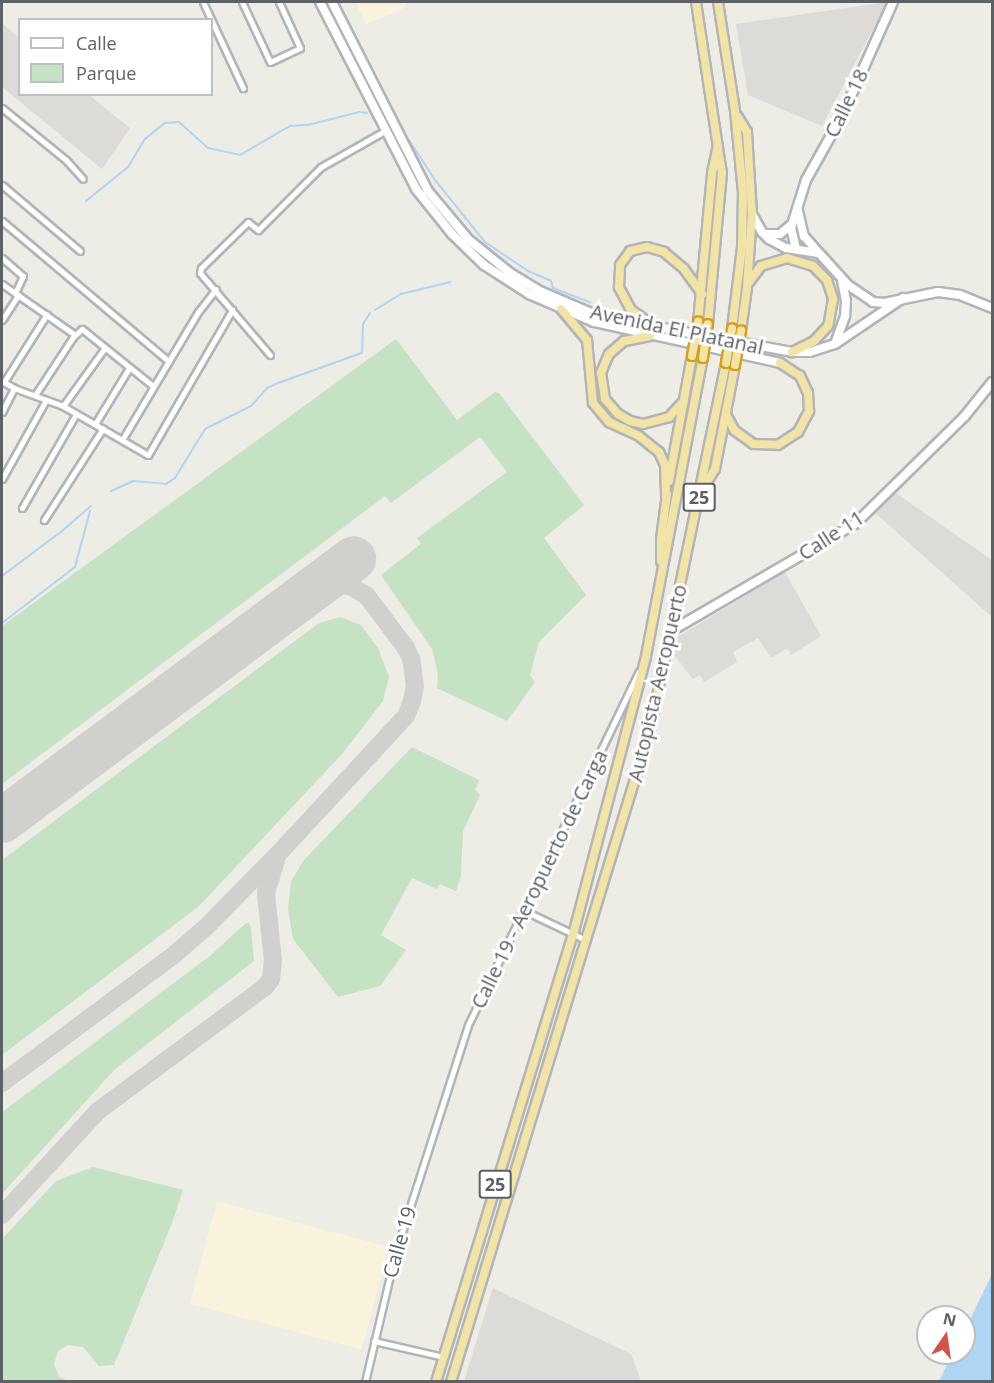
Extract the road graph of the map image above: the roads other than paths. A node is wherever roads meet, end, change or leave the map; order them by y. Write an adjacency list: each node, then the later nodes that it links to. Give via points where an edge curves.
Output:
1 (203, 2): 9 (street)
2 (242, 2): 3 (street, via 270,62 300,48)
3 (279, 2)
4 (320, 2): 12 (main road, Avenida El Platanal)
5 (332, 2): 11 (main road)
6 (696, 2): 17 (highway, Autopista Aeropuerto / 25)
7 (718, 2): 15 (highway, Autopista Aeropuerto / 25)
8 (893, 2): 20 (main road, Calle 18)
9 (210, 18)
10 (213, 24): 13 (street)
11 (357, 55): 12 (main road); 41 (main road, Avenida El Platanal, via 422,182 457,228 479,249 521,280 563,302 598,315)
12 (351, 63): 16 (main road, Avenida El Platanal)
13 (243, 88)
14 (2, 108): 18 (street, via 66,160)
15 (735, 111): 21 (highway, via 747,132); 42 (highway, Autopista Aeropuerto / 25, via 743,214)
16 (386, 130): 32 (street, via 321,167 258,230 248,222 200,271); 37 (main road, Avenida El Platanal, via 416,189 452,234 506,281)
17 (718, 143): 34 (highway); 72 (highway, Autopista Aeropuerto / 25, bridge, via 722,173 708,324)
18 (83, 179)
19 (2, 185): 26 (street)
20 (798, 203): 23 (main road, Calle 18); 27 (main road, Calle 18, via 804,236)
21 (752, 214): 24 (main road); 31 (highway)
22 (2, 221): 49 (street)
23 (793, 221): 24 (main road, via 780,234); 25 (main road, Calle 18, via 791,235)
24 (762, 232): 25 (main road, via 777,244)
25 (796, 249): 27 (main road)
26 (80, 251)
27 (819, 253): 29 (main road, Avenida El Platanal)
28 (2, 258): 33 (street, via 23,276)
29 (839, 274): 35 (main road, Avenida El Platanal, via 873,302); 45 (main road, via 846,309)
30 (2, 284): 33 (street)
31 (747, 288): 42 (highway); 47 (highway, via 756,271 780,259 807,262 827,280 833,300 828,326 814,341)
32 (216, 289): 38 (street); 49 (street)
33 (17, 294): 39 (street); 40 (street)
34 (702, 294): 41 (highway, via 684,269 664,252 647,247 630,251 620,265 617,280 621,293 631,310); 58 (highway, bridge)
35 (903, 298): 36 (main road, Avenida El Platanal, via 930,292 949,293); 45 (main road, Avenida El Platanal)
36 (993, 308)
37 (561, 309): 44 (main road, Avenida El Platanal); 69 (highway, via 586,340 593,403 609,422 639,436 659,452 665,465)
38 (232, 310): 48 (street); 66 (street, via 148,455)
39 (47, 315): 43 (street); 53 (street)
40 (2, 320)
41 (656, 328): 47 (main road, Avenida El Platanal)
42 (736, 330): 51 (highway, Autopista Aeropuerto / 25, bridge)
43 (75, 335): 46 (street, via 82,329); 57 (street)
44 (650, 336): 50 (main road, Avenida El Platanal); 58 (highway, via 624,341 609,354 601,379 605,399 624,418 643,424 669,417)
45 (835, 344): 47 (main road, Avenida El Platanal, via 810,352)
46 (104, 349): 52 (street); 60 (street)
47 (792, 352)
48 (270, 355)
49 (168, 361): 55 (street)
50 (780, 363): 63 (highway, via 800,376 808,393 809,411 798,432 778,445 753,444 734,430)
51 (730, 364): 63 (highway); 68 (highway, Autopista Aeropuerto / 25)
52 (129, 368): 55 (street); 64 (street)
53 (3, 382): 56 (street)
54 (993, 382): 73 (main road, Calle 11, via 964,417 855,524)
55 (153, 386): 66 (street)
56 (14, 388): 57 (street); 61 (street)
57 (35, 395): 59 (street)
58 (684, 396): 69 (highway)
59 (46, 400): 60 (street); 67 (street)
60 (63, 406): 62 (street)
61 (2, 412)
62 (76, 414): 64 (street); 70 (street)
63 (726, 414): 68 (highway, via 715,469)
64 (95, 424): 65 (street)
65 (103, 428): 66 (street); 71 (street)
66 (122, 440)
67 (2, 479)
68 (700, 492): 73 (highway, Autopista Aeropuerto / 25)
69 (666, 497): 72 (highway)
70 (22, 508)
71 (44, 520)
72 (662, 580): 74 (highway, Autopista Aeropuerto / 25)
73 (670, 631): 77 (highway, Autopista Aeropuerto / 25, via 650,730)
74 (646, 656): 75 (street, Calle 19 - Aeropuerto de Carga); 76 (highway, Autopista Aeropuerto / 25)
75 (523, 910): 76 (street); 78 (street, Calle 19 - Aeropuerto de Carga, via 468,1025)
76 (573, 934): 77 (street); 80 (highway, Autopista Aeropuerto / 25)
77 (586, 940): 83 (highway, Autopista Aeropuerto / 25)
78 (441, 1105): 79 (street, Calle 19, via 395,1254)
79 (374, 1341): 80 (street); 81 (street, Calle 19)
80 (444, 1357): 82 (highway, Autopista Aeropuerto / 25)
81 (365, 1382)
82 (436, 1382)
83 (451, 1382)

